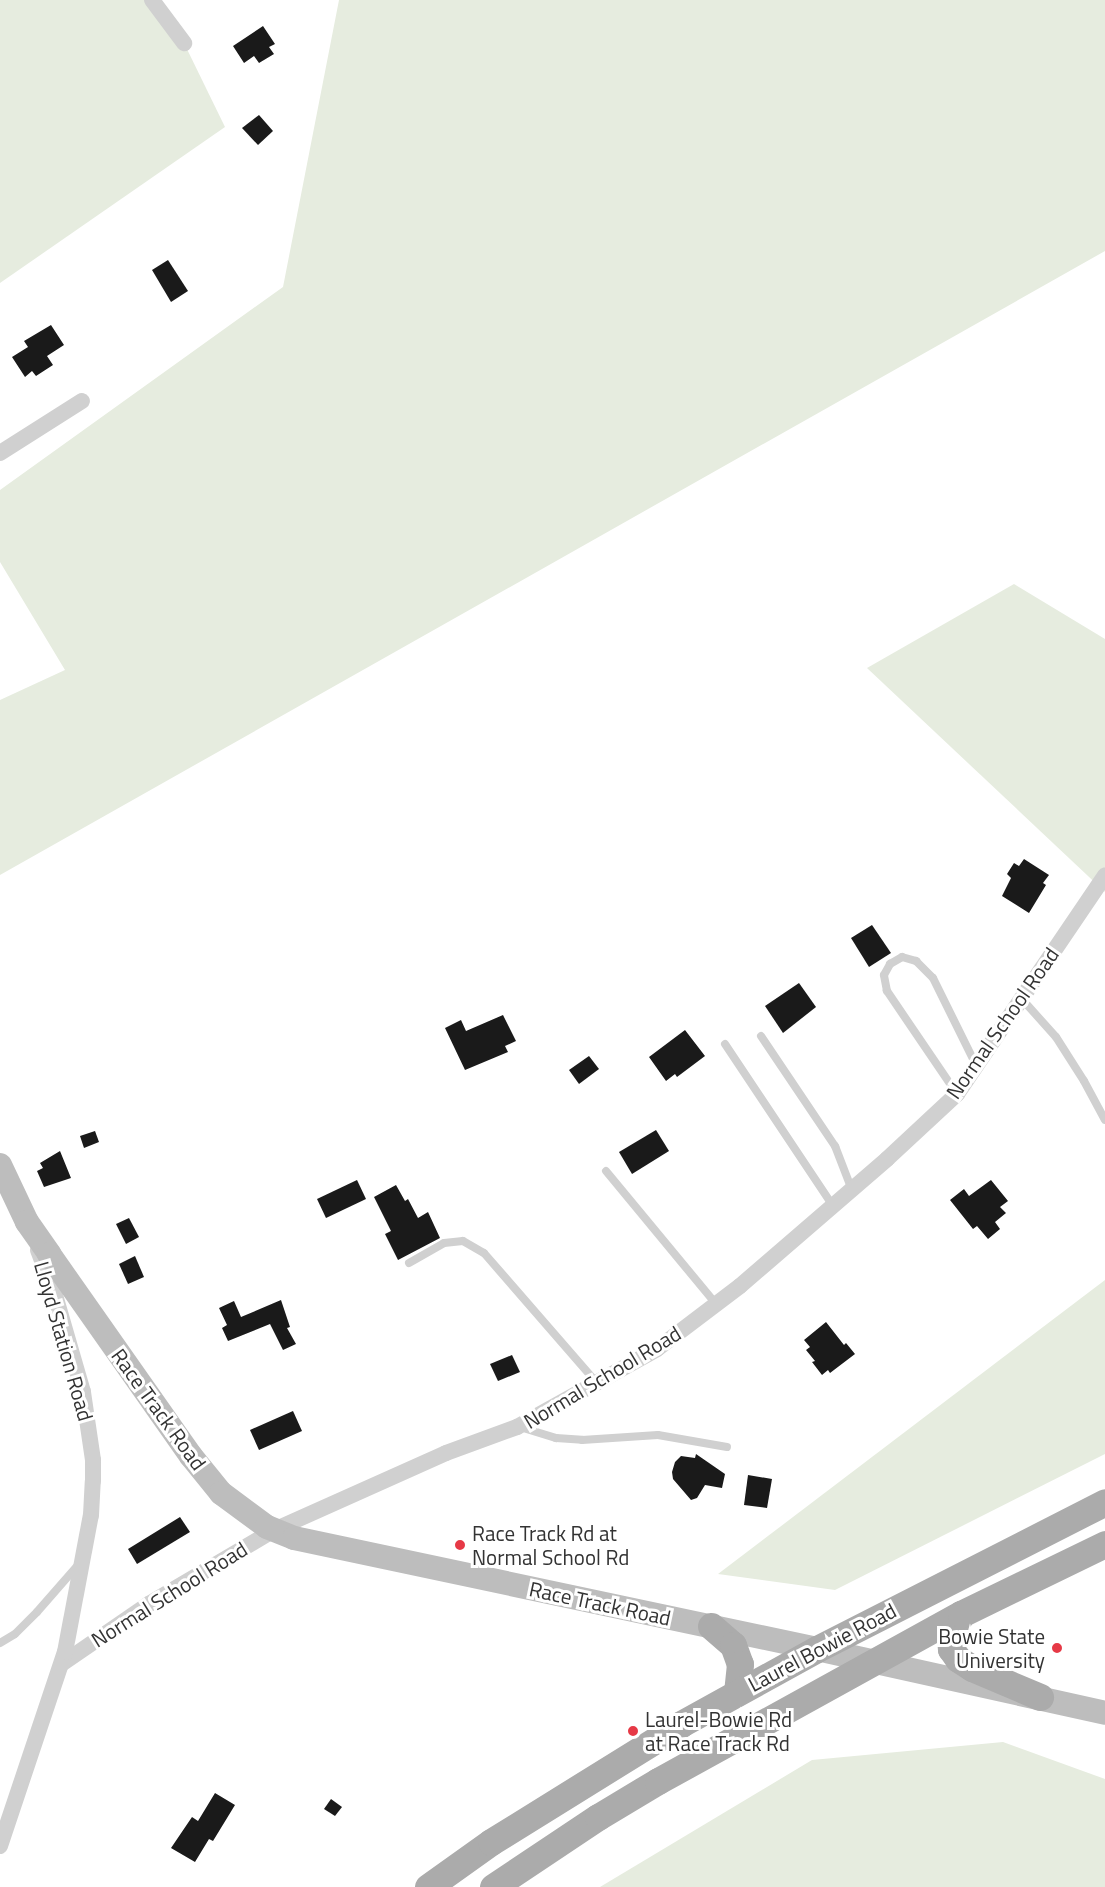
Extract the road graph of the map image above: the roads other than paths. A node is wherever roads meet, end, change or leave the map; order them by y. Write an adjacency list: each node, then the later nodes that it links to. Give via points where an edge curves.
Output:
1 (152, 0): 2 (street)
2 (184, 44)
3 (82, 401): 4 (street)
4 (0, 453)
5 (1105, 875): 6 (street, Normal School Road)
6 (1020, 998): 9 (street, Normal School Road); 11 (lane, via 1056,1038)
7 (761, 1036): 14 (lane, via 835,1146)
8 (725, 1044): 15 (lane)
9 (976, 1066): 10 (street, Normal School Road); 10 (lane, via 933,978 916,961 902,957 890,964 884,975 887,991)
10 (957, 1094): 14 (street, Normal School Road)
11 (1105, 1120)
12 (0, 1165): 16 (main road, Race Track Road)
13 (606, 1171): 18 (lane)
14 (852, 1190): 15 (street, Normal School Road)
15 (833, 1206): 18 (street, Normal School Road)
16 (27, 1222): 23 (main road, Race Track Road, via 221,1493); 25 (street, Lloyd Station Road, via 55,1295 89,1424 93,1481)
17 (409, 1263): 19 (lane, via 444,1244 463,1240 484,1254)
18 (716, 1304): 19 (street, Normal School Road, via 657,1349)
19 (597, 1383): 20 (street, Normal School Road)
20 (517, 1427): 21 (lane, via 556,1438 658,1435); 23 (street, Normal School Road)
21 (727, 1447)
22 (1105, 1502): 29 (main road, Laurel Bowie Road)
23 (274, 1530): 27 (main road, Race Track Road, via 294,1538); 30 (street, Normal School Road)
24 (1105, 1544): 26 (main road, Laurel Bowie Road)
25 (82, 1560): 28 (lane, via 38,1612); 30 (street, Lloyd Station Road)
26 (961, 1614): 31 (main road, Laurel Bowie Road); 33 (main road, via 950,1638 958,1659)
27 (711, 1626): 29 (main road, Race Track Road); 32 (main road, via 733,1645 740,1664)
28 (0, 1643)
29 (817, 1649): 31 (main road, Race Track Road); 32 (main road, Laurel Bowie Road)
30 (64, 1657): 35 (street, Lloyd Station Road)
31 (873, 1662): 33 (main road, Race Track Road); 37 (main road, Laurel Bowie Road, via 657,1781)
32 (737, 1693): 36 (main road, Laurel Bowie Road, via 581,1784)
33 (1040, 1697): 34 (main road, Race Track Road)
34 (1105, 1713)
35 (0, 1846)
36 (428, 1887)
37 (493, 1887)

